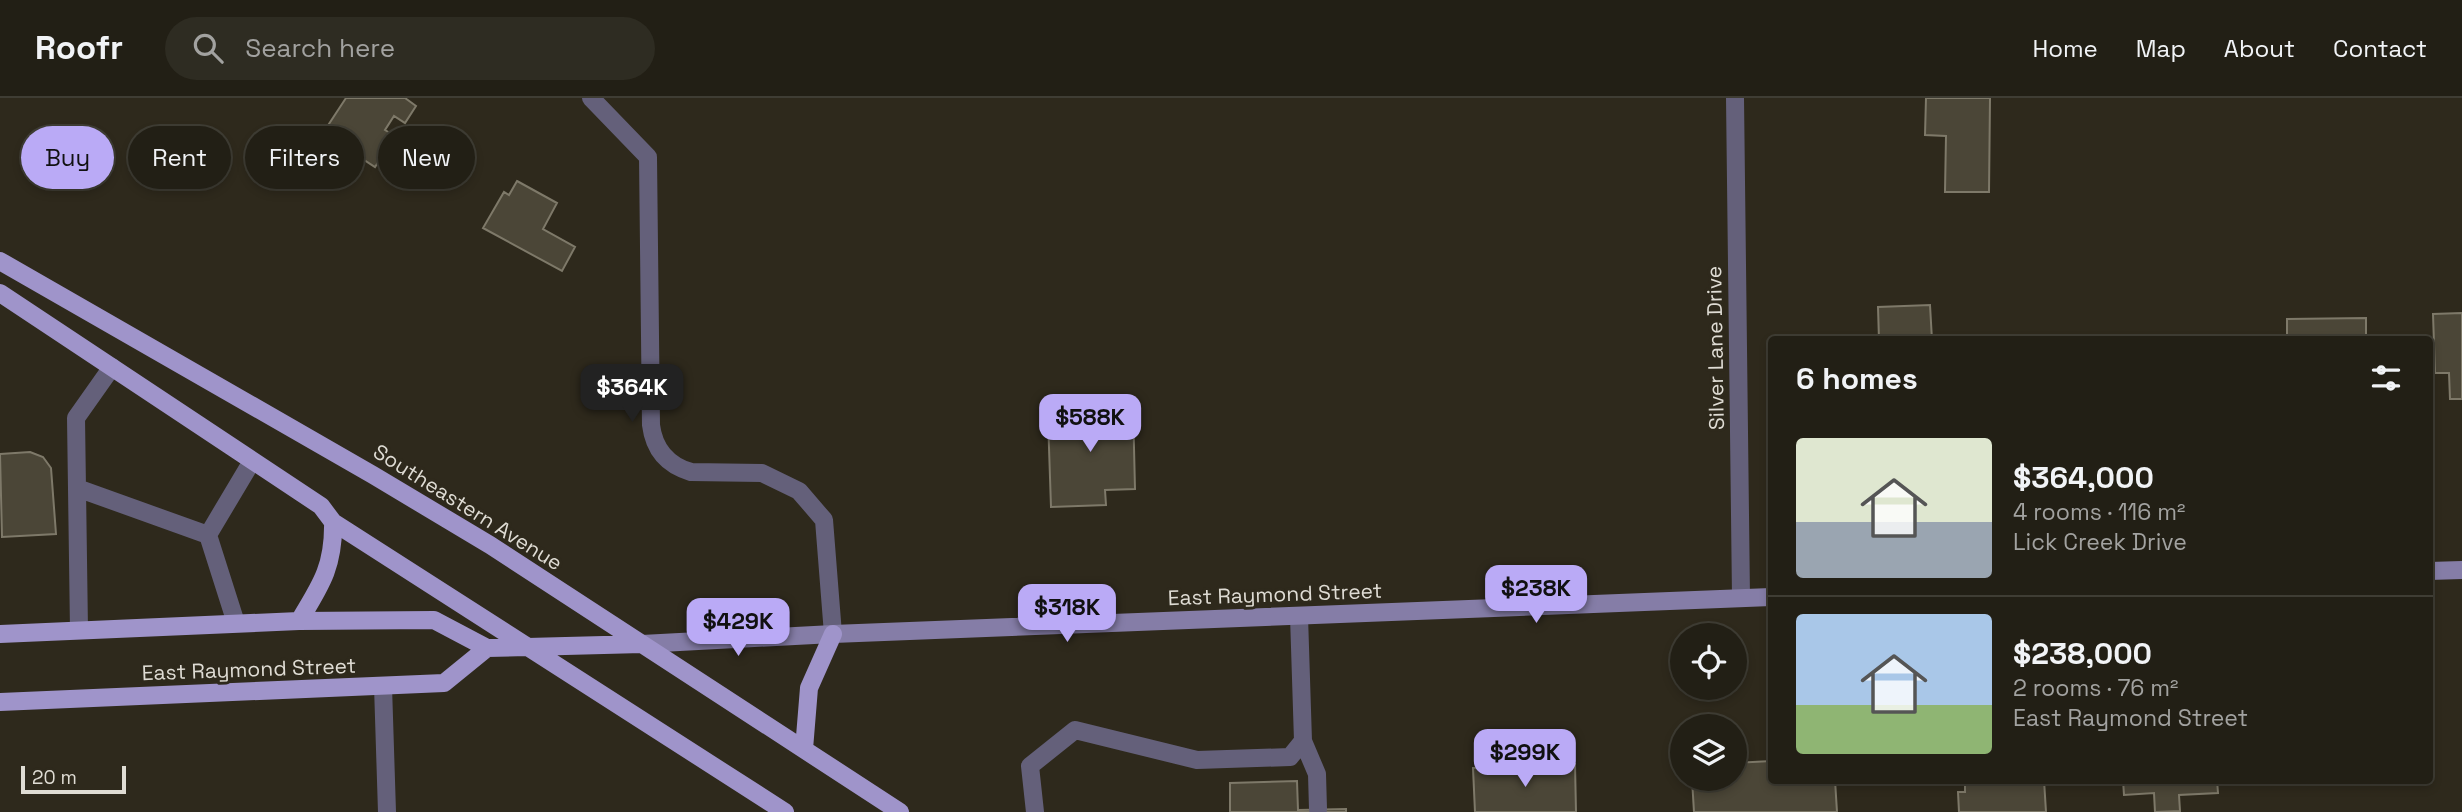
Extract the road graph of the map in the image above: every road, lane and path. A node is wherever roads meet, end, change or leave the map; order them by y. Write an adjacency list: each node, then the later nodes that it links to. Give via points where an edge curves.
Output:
1 (591, 98): 19 (street, via 648,157 651,425 655,443 665,459 681,469 762,473 799,491 824,520)
2 (1735, 98): 13 (street, Silver Lane Drive)
3 (0, 261): 20 (main road, Southeastern Avenue, via 385,482)
4 (0, 293): 5 (main road)
5 (112, 367): 6 (main road); 7 (street, via 76,418)
6 (252, 461): 8 (main road, via 321,506); 9 (street)
7 (77, 488): 9 (street); 17 (street)
8 (333, 522): 15 (main road, via 334,541 323,583); 21 (main road)
9 (208, 535): 16 (street)
10 (2462, 570): 11 (main road)
11 (2433, 571)
12 (1768, 597): 13 (main road, East Raymond Street)
13 (1741, 598): 14 (main road, East Raymond Street)
14 (1299, 616): 19 (main road, East Raymond Street); 25 (street)
15 (299, 621): 16 (main road, East Raymond Street); 22 (main road, East Raymond Street, via 435,620)
16 (236, 623): 17 (main road, East Raymond Street)
17 (79, 630): 18 (main road, East Raymond Street)
18 (0, 634)
19 (833, 634): 20 (main road, East Raymond Street); 26 (main road, via 809,688)
20 (642, 644): 21 (main road, East Raymond Street); 26 (main road, Southeastern Avenue)
21 (530, 647): 22 (main road, East Raymond Street); 29 (main road)
22 (487, 648): 23 (main road, East Raymond Street, via 444,683)
23 (383, 686): 24 (main road, East Raymond Street); 28 (street)
24 (0, 702)
25 (1303, 741): 27 (street, via 1317,774); 31 (street, via 1290,757 1197,760 1075,730 1030,765)
26 (803, 749): 30 (main road, Southeastern Avenue)
27 (1318, 809)
28 (387, 812)
29 (785, 812)
30 (900, 812)
31 (1035, 812)

